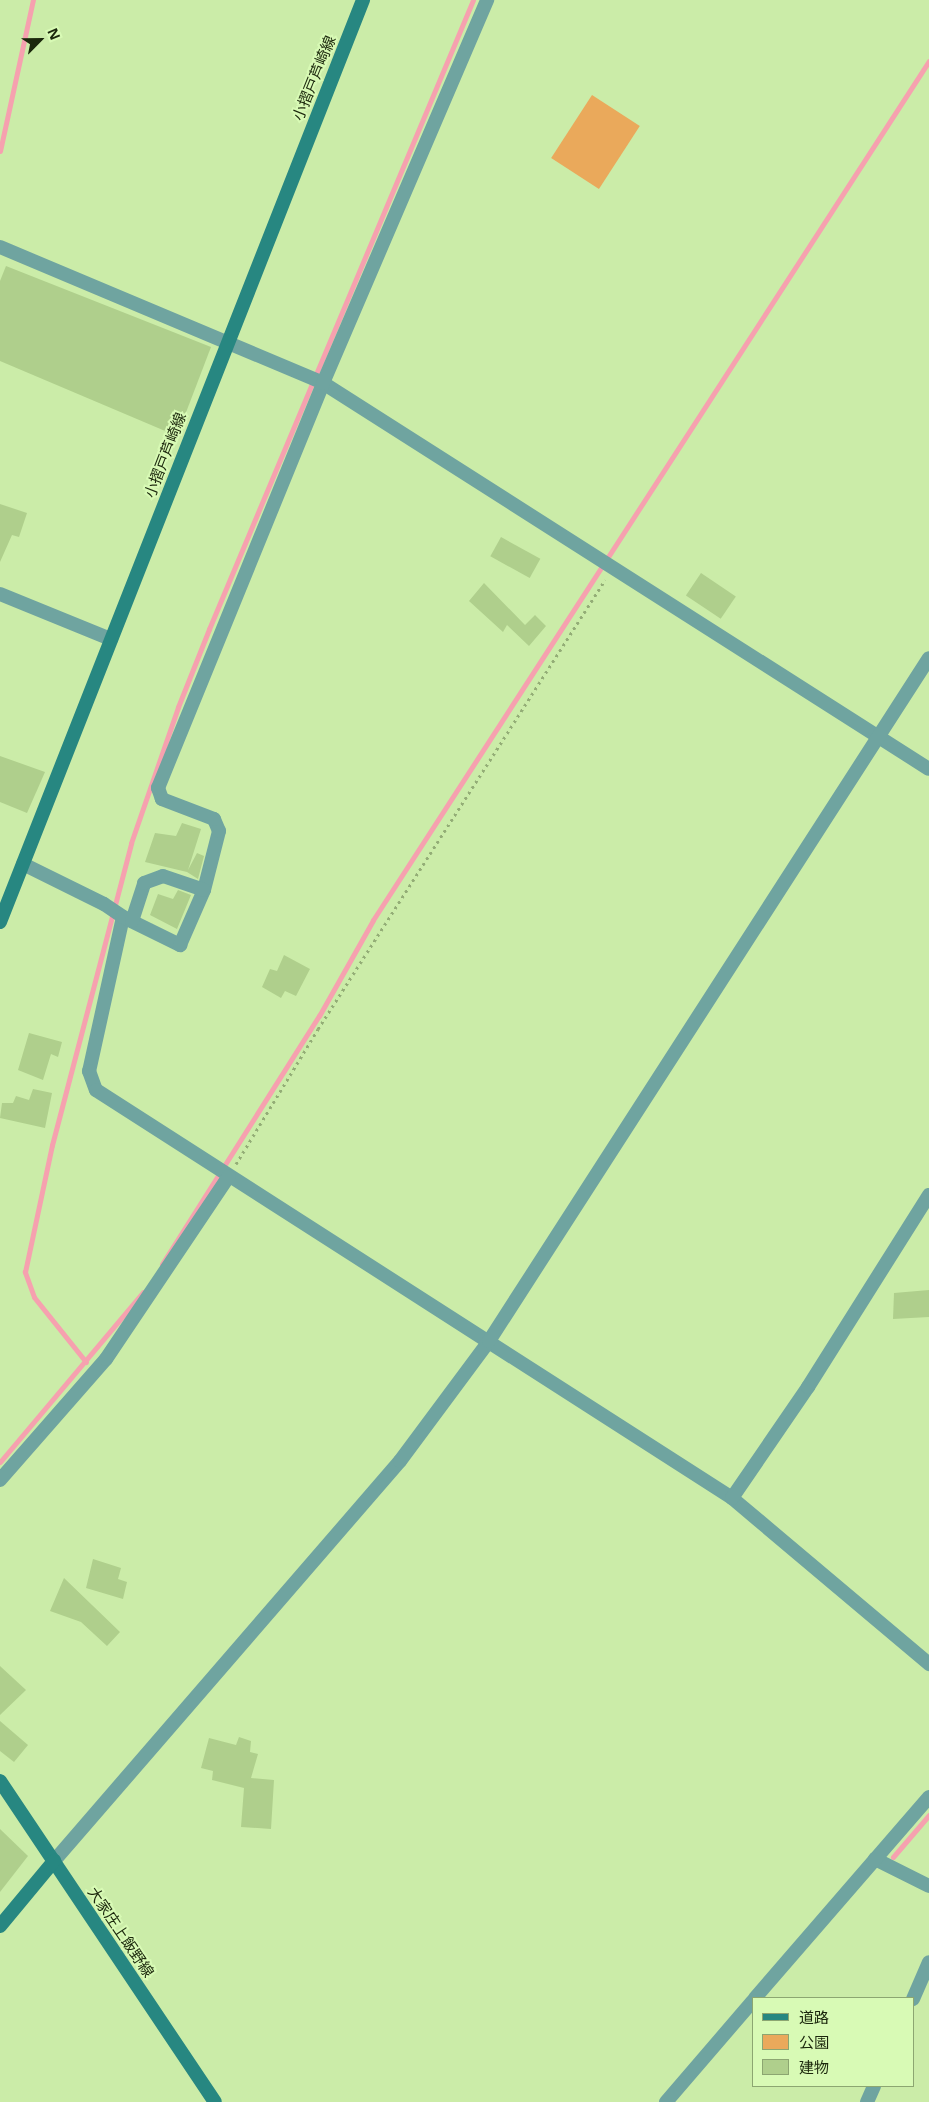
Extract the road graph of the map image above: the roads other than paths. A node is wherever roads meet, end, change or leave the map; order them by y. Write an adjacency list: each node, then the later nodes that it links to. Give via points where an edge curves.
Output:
1 (363, 0): 4 (main road, 小摺戸芦崎線)
2 (486, 0): 5 (street)
3 (0, 248): 4 (street)
4 (227, 341): 5 (street); 7 (main road, 小摺戸芦崎線)
5 (323, 383): 9 (street); 12 (street, via 158,788 162,799 214,820 219,831)
6 (0, 594): 7 (street)
7 (111, 639): 11 (main road, 小摺戸芦崎線)
8 (929, 658): 9 (street)
9 (877, 735): 10 (street); 17 (street, via 674,1057)
10 (929, 769)
11 (23, 864): 13 (street, via 104,904); 14 (main road, 小摺戸芦崎線)
12 (204, 890): 13 (street, via 163,876 144,883); 13 (street, via 180,945)
13 (127, 919): 15 (street, via 89,1071 96,1090)
14 (0, 922)
15 (229, 1176): 17 (street); 18 (street, via 106,1359)
16 (929, 1195): 19 (street, via 808,1386)
17 (489, 1341): 19 (street); 24 (street, via 400,1461)
18 (0, 1480)
19 (732, 1498): 20 (street)
20 (929, 1664)
21 (0, 1781): 24 (main road, 大家庄上飯野線)
22 (929, 1796): 23 (street)
23 (875, 1859): 25 (street); 28 (street)
24 (54, 1861): 26 (main road); 32 (main road, 大家庄上飯野線)
25 (929, 1886)
26 (0, 1926)
27 (929, 1962): 29 (street)
28 (756, 1997)
29 (914, 1997)
30 (752, 2002): 33 (street)
31 (874, 2087): 34 (street)
32 (215, 2102)
33 (666, 2102)
34 (867, 2102)

